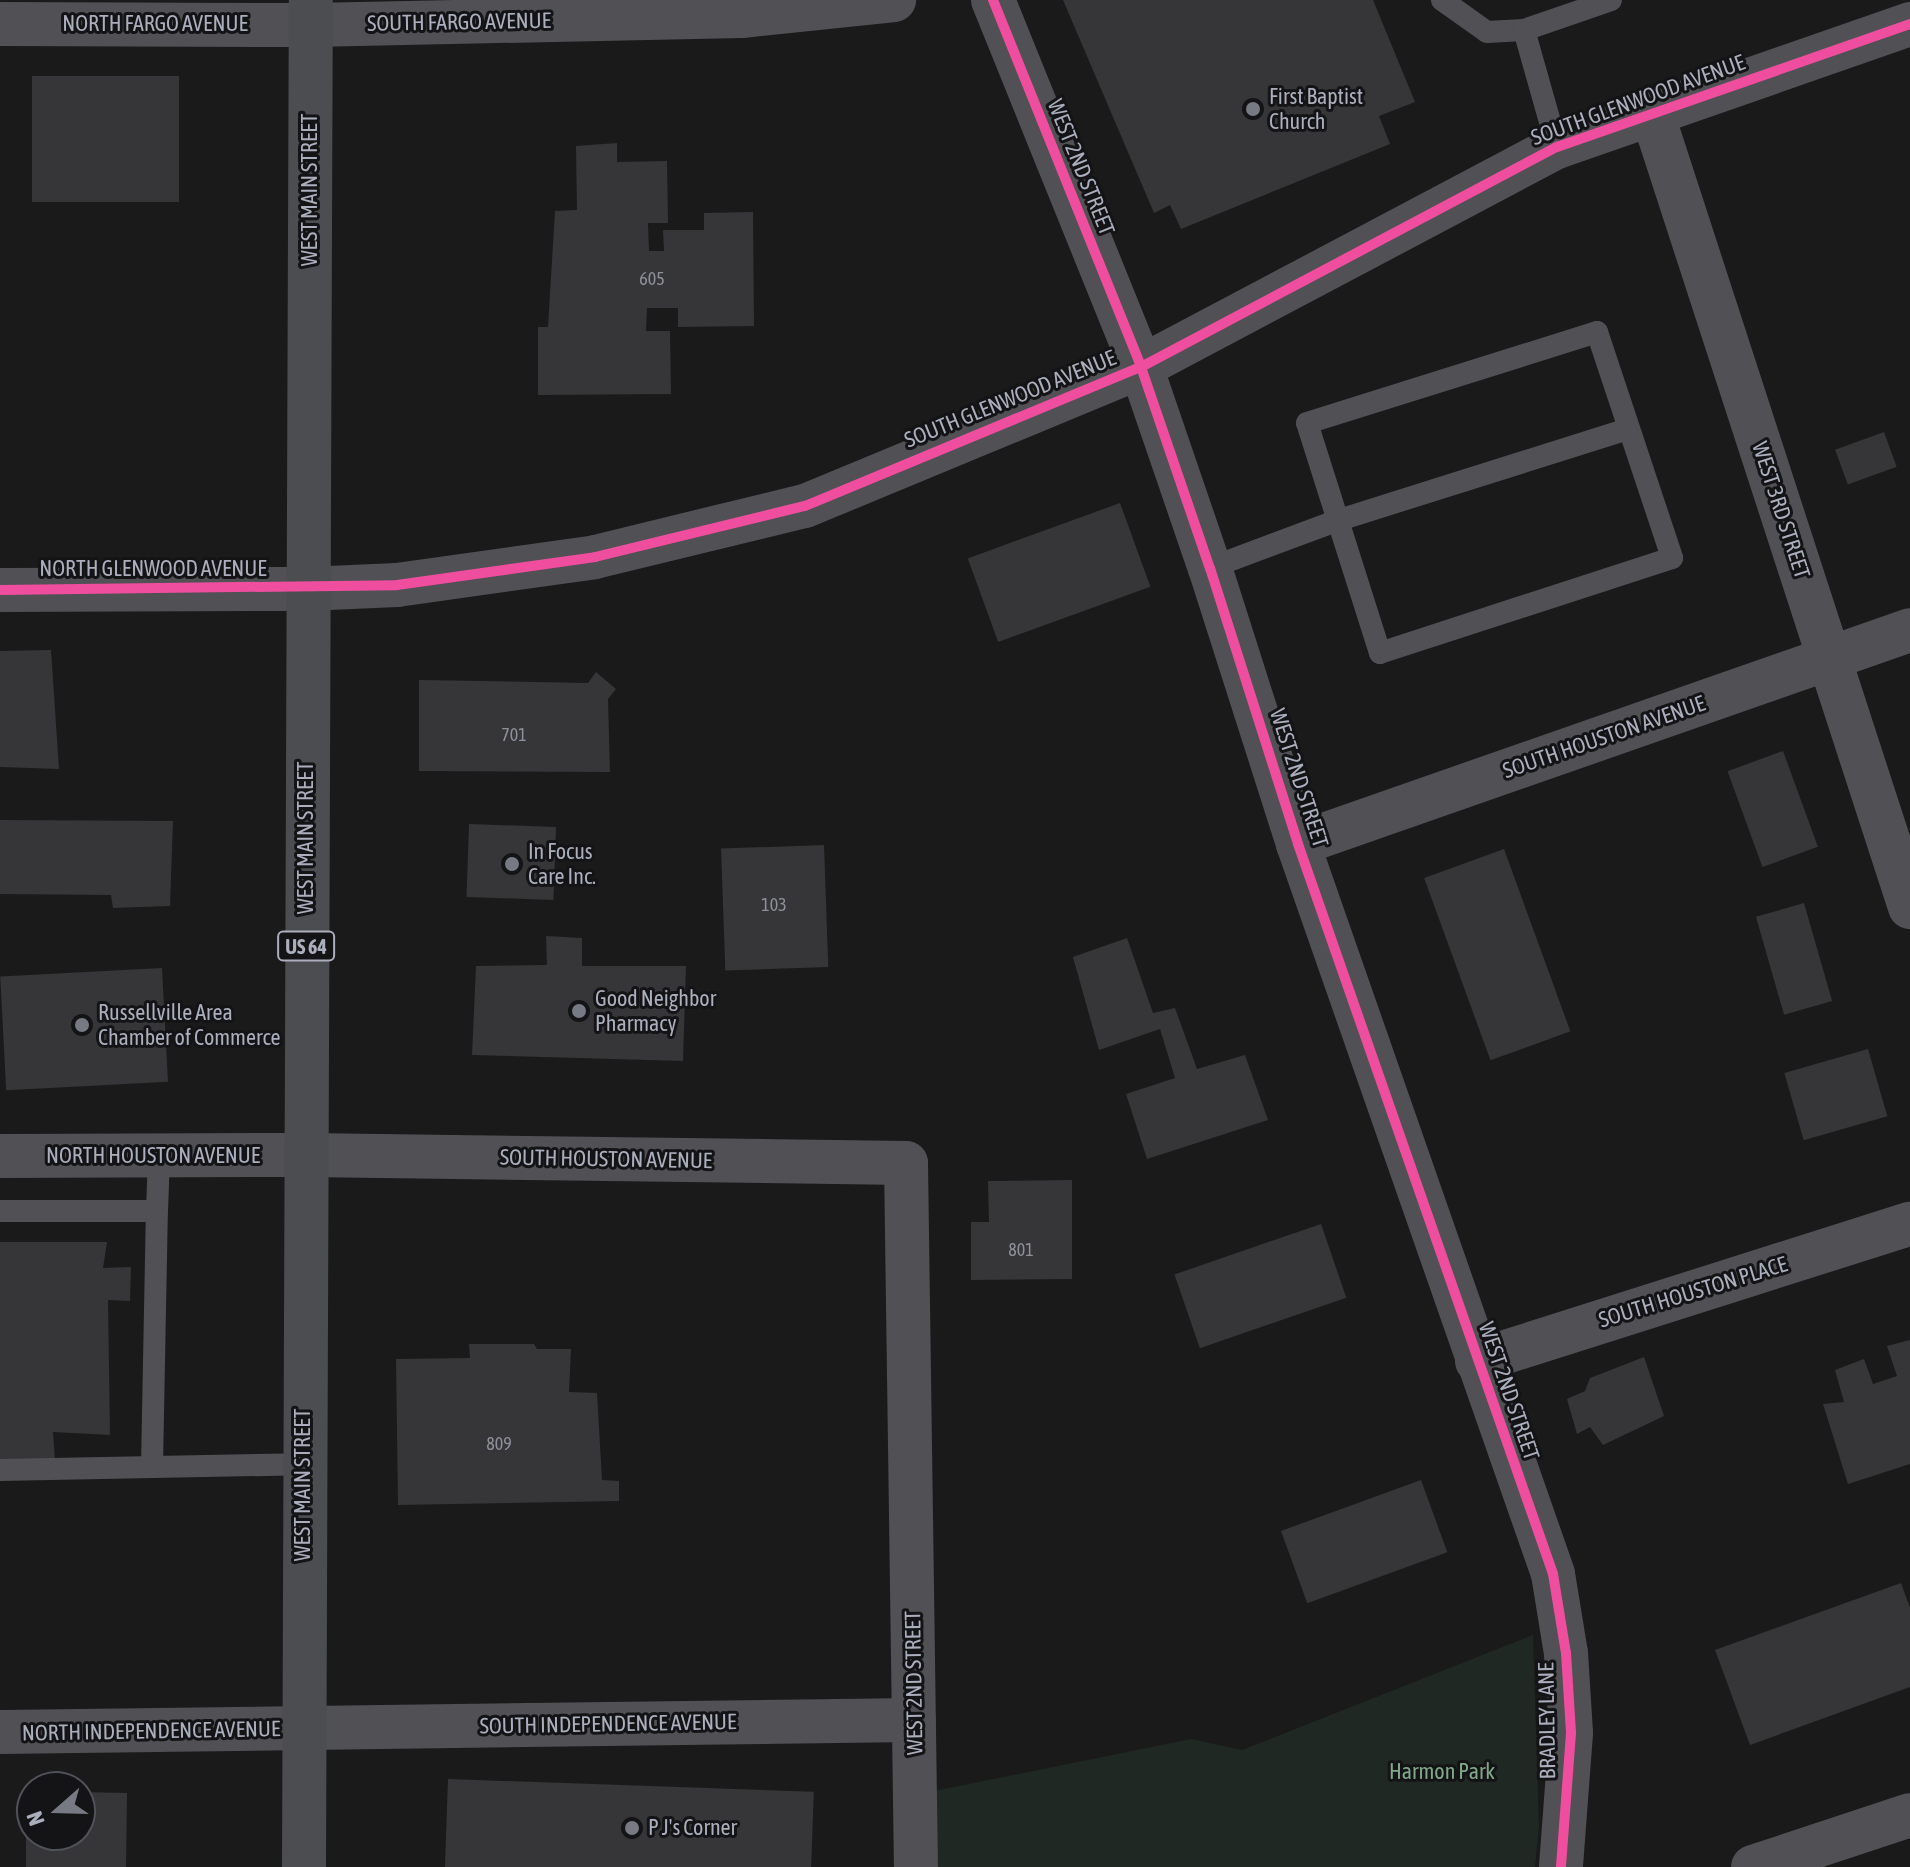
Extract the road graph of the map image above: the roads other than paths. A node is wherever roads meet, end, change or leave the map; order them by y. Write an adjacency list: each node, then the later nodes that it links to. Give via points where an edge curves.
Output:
1 (894, 0): 5 (street, SOUTH FARGO AVENUE, via 742,16)
2 (993, 0): 11 (street, WEST 2ND STREET)
3 (1442, 0): 8 (lane, via 1487,32)
4 (1611, 0): 8 (lane)
5 (311, 12): 6 (street, NORTH FARGO AVENUE); 15 (main road, WEST MAIN STREET / US 64)
6 (0, 24)
7 (1910, 24): 9 (street, SOUTH GLENWOOD AVENUE)
8 (1524, 30): 10 (lane)
9 (1652, 113): 10 (street, SOUTH GLENWOOD AVENUE); 18 (street, WEST 3RD STREET)
10 (1557, 147): 11 (street, SOUTH GLENWOOD AVENUE)
11 (1141, 367): 14 (street, WEST 2ND STREET); 15 (street, SOUTH GLENWOOD AVENUE, via 805,506 595,557 397,585)
12 (1628, 429): 13 (lane); 13 (lane, via 1597,332 1307,423); 13 (lane, via 1672,558 1380,653)
13 (1336, 521): 14 (lane)
14 (1210, 568): 19 (street, WEST 2ND STREET)
15 (306, 589): 16 (street, NORTH GLENWOOD AVENUE); 21 (main road, WEST MAIN STREET / US 64)
16 (0, 590)
17 (1910, 630): 18 (street, SOUTH HOUSTON AVENUE)
18 (1830, 658): 19 (street, SOUTH HOUSTON AVENUE); 20 (street, WEST 3RD STREET)
19 (1298, 844): 28 (street, WEST 2ND STREET)
20 (1910, 907)
21 (306, 1155): 23 (street, NORTH HOUSTON AVENUE); 24 (street, SOUTH HOUSTON AVENUE); 29 (main road, WEST MAIN STREET / US 64)
22 (0, 1156): 23 (street, NORTH HOUSTON AVENUE)
23 (159, 1156): 26 (lane)
24 (906, 1163): 33 (street, WEST 2ND STREET)
25 (0, 1211): 26 (lane)
26 (157, 1211): 30 (lane)
27 (1910, 1224): 28 (street, SOUTH HOUSTON PLACE)
28 (1477, 1361): 32 (street, WEST 2ND STREET)
29 (303, 1464): 30 (lane); 34 (main road, WEST MAIN STREET / US 64)
30 (152, 1466): 31 (lane)
31 (0, 1470)
32 (1553, 1574): 39 (street, BRADLEY LANE, via 1566,1653 1571,1733)
33 (914, 1720): 34 (street, SOUTH INDEPENDENCE AVENUE); 38 (street, WEST 2ND STREET)
34 (303, 1729): 35 (street, NORTH INDEPENDENCE AVENUE); 37 (main road, WEST MAIN STREET / US 64)
35 (0, 1732)
36 (1910, 1815): 40 (street)
37 (304, 1867)
38 (916, 1867)
39 (1561, 1867)
40 (1753, 1867)

